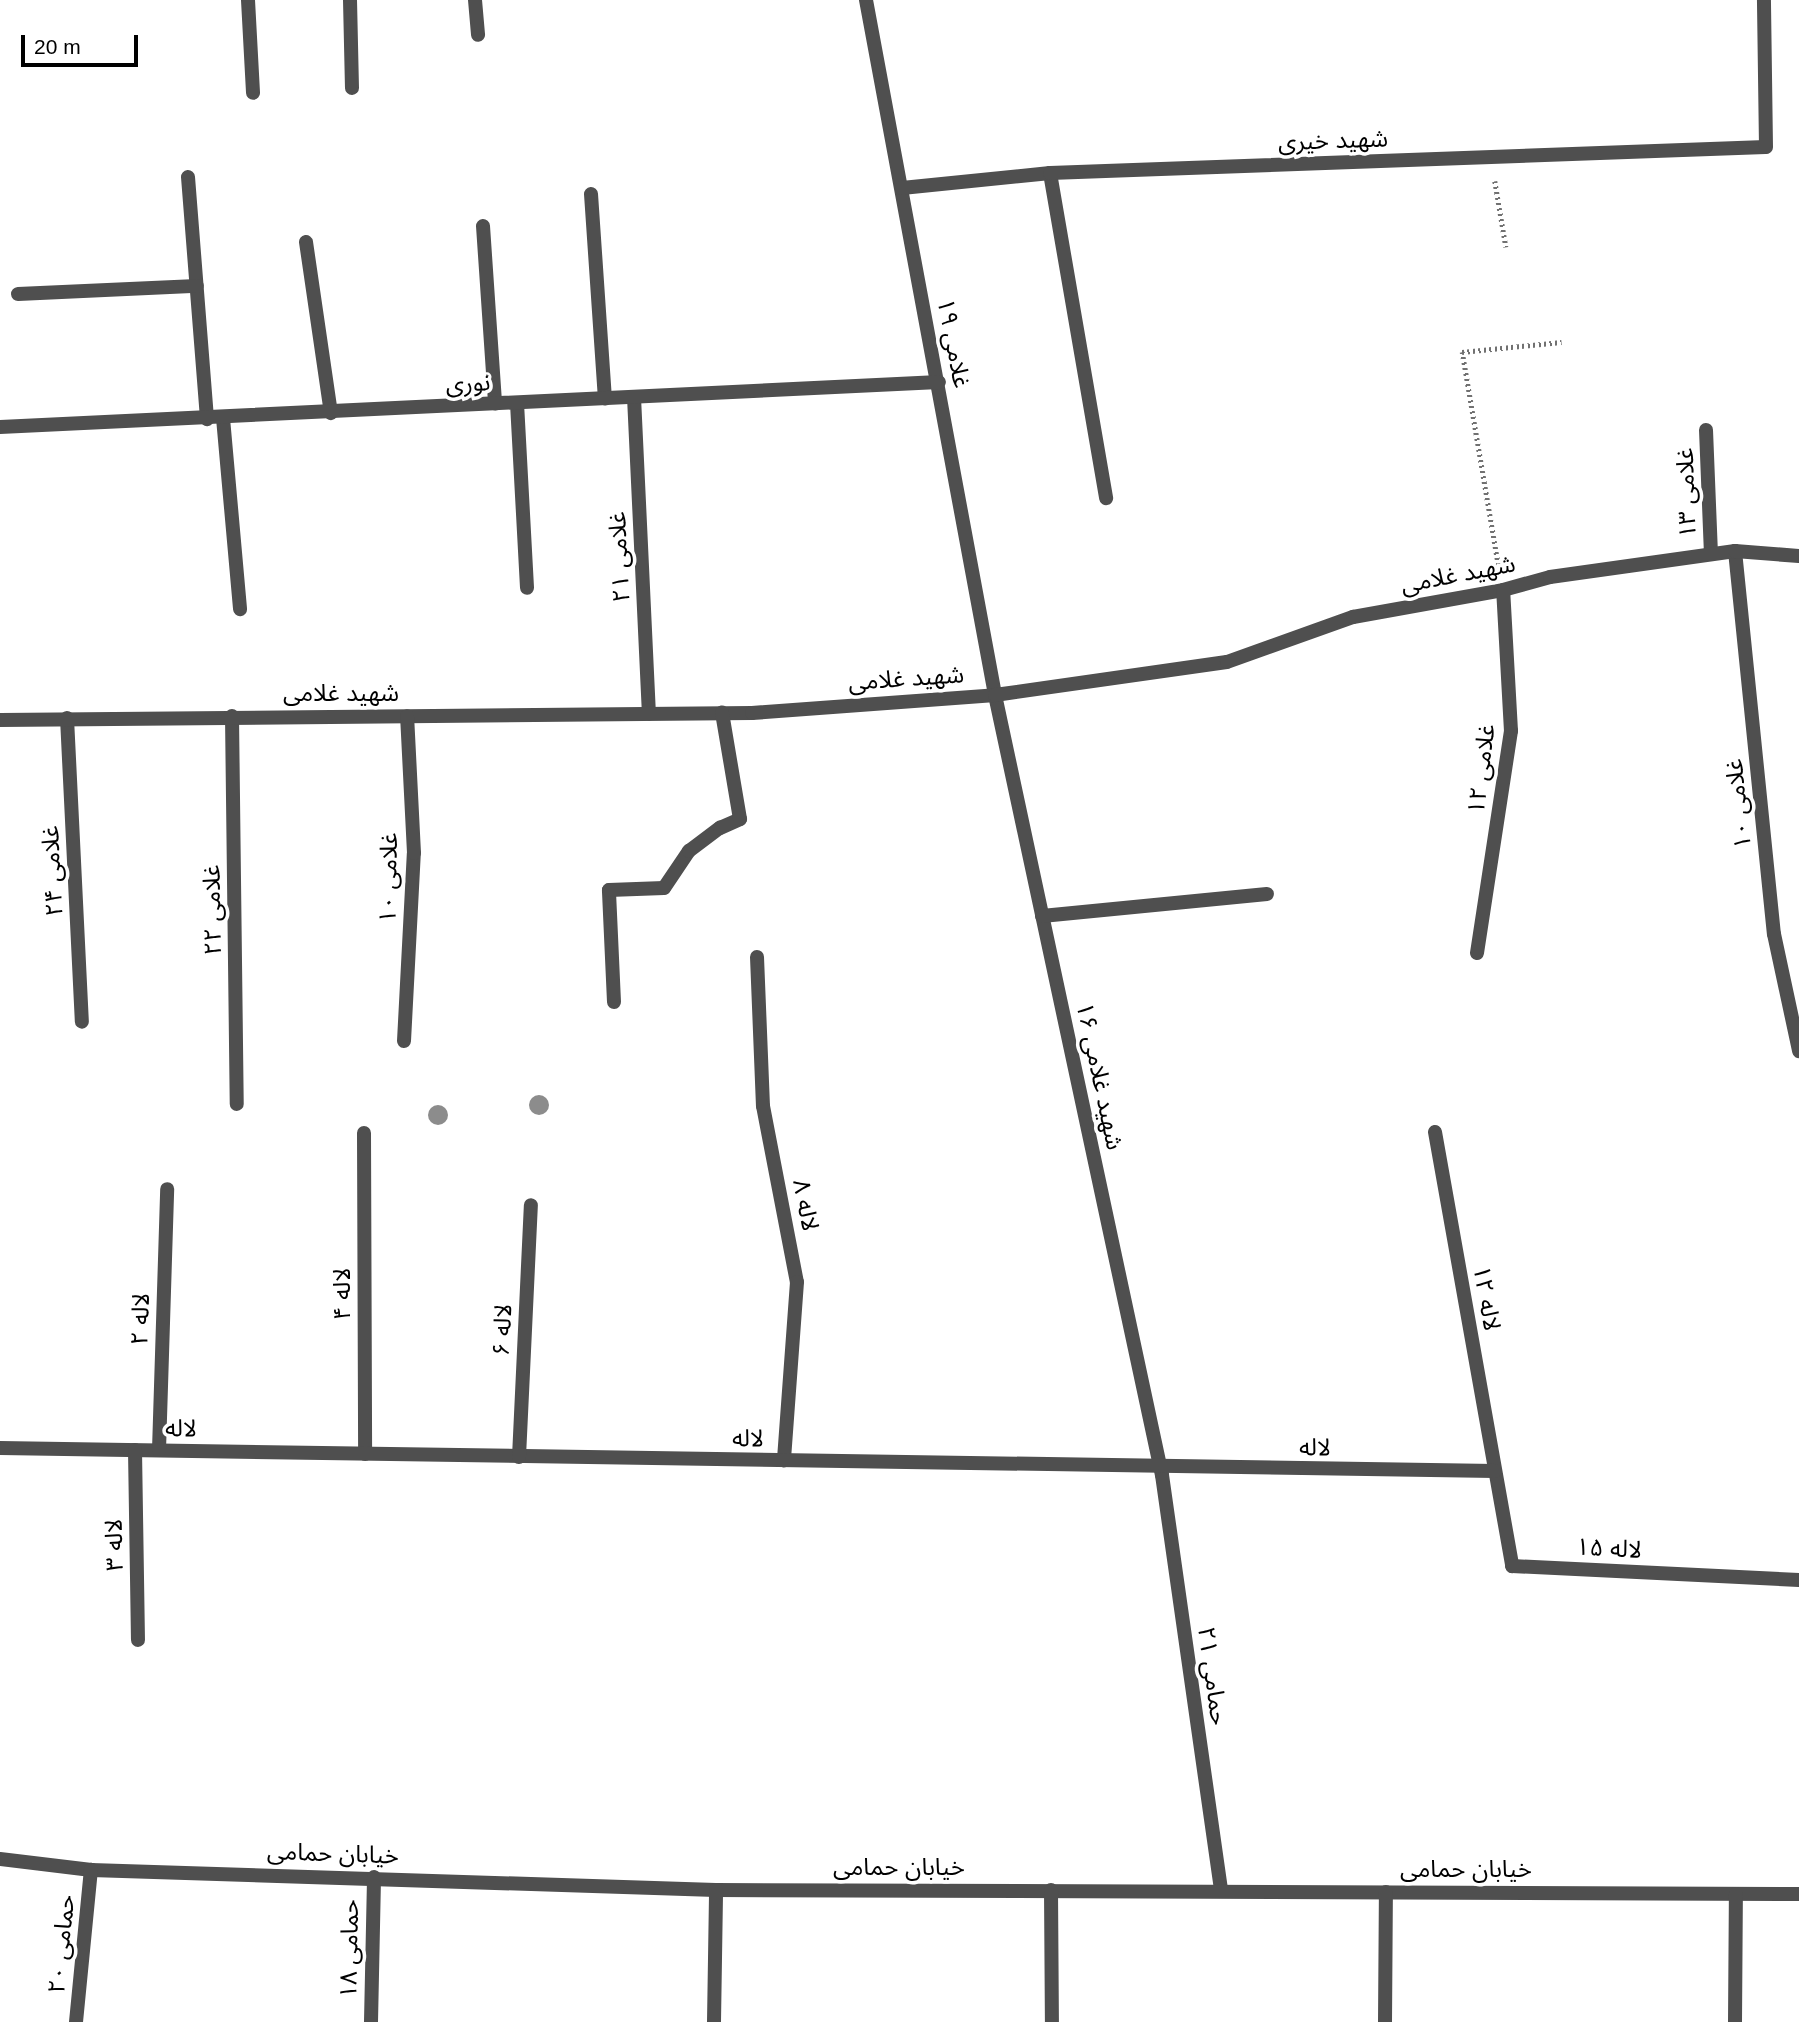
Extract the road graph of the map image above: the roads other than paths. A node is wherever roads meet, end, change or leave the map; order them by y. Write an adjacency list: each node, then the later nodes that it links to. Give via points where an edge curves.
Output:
1 (248, 0): 8 (street)
2 (350, 0): 7 (street)
3 (475, 0): 6 (street)
4 (866, 0): 11 (street, غلامی ۱۹)
5 (1764, 0): 9 (street, شهید خیری, via 1766,147)
6 (478, 35)
7 (352, 88)
8 (253, 93)
9 (1050, 173): 11 (street, شهید خیری); 27 (street)
10 (188, 177): 15 (street)
11 (902, 188): 17 (street, غلامی ۱۹)
12 (591, 194): 19 (street)
13 (483, 226): 21 (street)
14 (306, 242): 22 (street)
15 (197, 286): 16 (street); 24 (street)
16 (18, 294)
17 (939, 382): 18 (street, نوری); 34 (street, غلامی ۱۹)
18 (634, 397): 19 (street, نوری); 36 (street, غلامی ۲۱)
19 (605, 398): 20 (street, نوری)
20 (517, 403): 21 (street, نوری); 31 (street)
21 (495, 404): 22 (street, نوری)
22 (331, 413): 23 (street, نوری)
23 (223, 418): 24 (street, نوری); 33 (street)
24 (206, 419): 25 (street, نوری)
25 (0, 427)
26 (1706, 430): 29 (street, غلامی ۱۳)
27 (1106, 498)
28 (1735, 551): 29 (street, شهید غلامی); 30 (street, شهید غلامی); 48 (street, غلامی ۱۰, via 1774,934)
29 (1711, 554): 32 (street, شهید غلامی, via 1550,577)
30 (1799, 556)
31 (527, 588)
32 (1503, 590): 34 (street, شهید غلامی, via 1353,617 1227,662); 43 (street, غلامی ۱۲, via 1511,730)
33 (240, 609)
34 (995, 695): 35 (street, شهید غلامی); 42 (street, شهید غلامی ۱۶)
35 (722, 713): 36 (street, شهید غلامی); 45 (street, via 740,819 689,851 664,888 609,890)
36 (649, 714): 38 (street, شهید غلامی)
37 (232, 716): 38 (street, شهید غلامی); 39 (street, شهید غلامی); 49 (street, غلامی ۲۲)
38 (407, 716): 47 (street, غلامی ۱۰, via 414,853)
39 (67, 718): 40 (street, شهید غلامی); 46 (street, غلامی ۲۴)
40 (0, 720)
41 (1267, 894): 42 (street)
42 (1042, 916): 60 (street, شهید غلامی ۱۶)
43 (1477, 953)
44 (757, 957): 59 (street, لاله ۸, via 763,1106 797,1282)
45 (614, 1002)
46 (82, 1022)
47 (404, 1041)
48 (1798, 1044)
49 (237, 1104)
50 (1435, 1132): 61 (street, لاله ۱۲)
51 (364, 1133): 57 (street, لاله ۴)
52 (167, 1189): 56 (street, لاله ۲)
53 (531, 1205): 58 (street, لاله ۶)
54 (0, 1448): 55 (street, لاله)
55 (135, 1450): 56 (street, لاله); 63 (street, لاله ۳)
56 (159, 1450): 57 (street, لاله)
57 (365, 1454): 58 (street, لاله)
58 (519, 1457): 59 (street, لاله)
59 (784, 1461): 60 (street, لاله)
60 (1160, 1468): 61 (street, لاله); 69 (street, حمامی ۲۱)
61 (1495, 1471): 62 (street, لاله ۱۵, via 1512,1566)
62 (1799, 1580)
63 (138, 1640)
64 (0, 1859): 65 (street, خیابان حمامی)
65 (91, 1870): 66 (street, خیابان حمامی); 73 (street, حمامی ۲۰)
66 (374, 1877): 67 (street, خیابان حمامی); 74 (street, حمامی ۱۸)
67 (716, 1890): 68 (street, خیابان حمامی); 75 (street)
68 (1051, 1891): 69 (street, خیابان حمامی); 76 (street)
69 (1221, 1891): 70 (street, خیابان حمامی)
70 (1386, 1892): 71 (street, خیابان حمامی); 77 (street)
71 (1736, 1894): 72 (street, خیابان حمامی); 78 (street)
72 (1799, 1894)
73 (76, 2022)
74 (371, 2022)
75 (714, 2022)
76 (1052, 2022)
77 (1385, 2022)
78 (1735, 2022)

